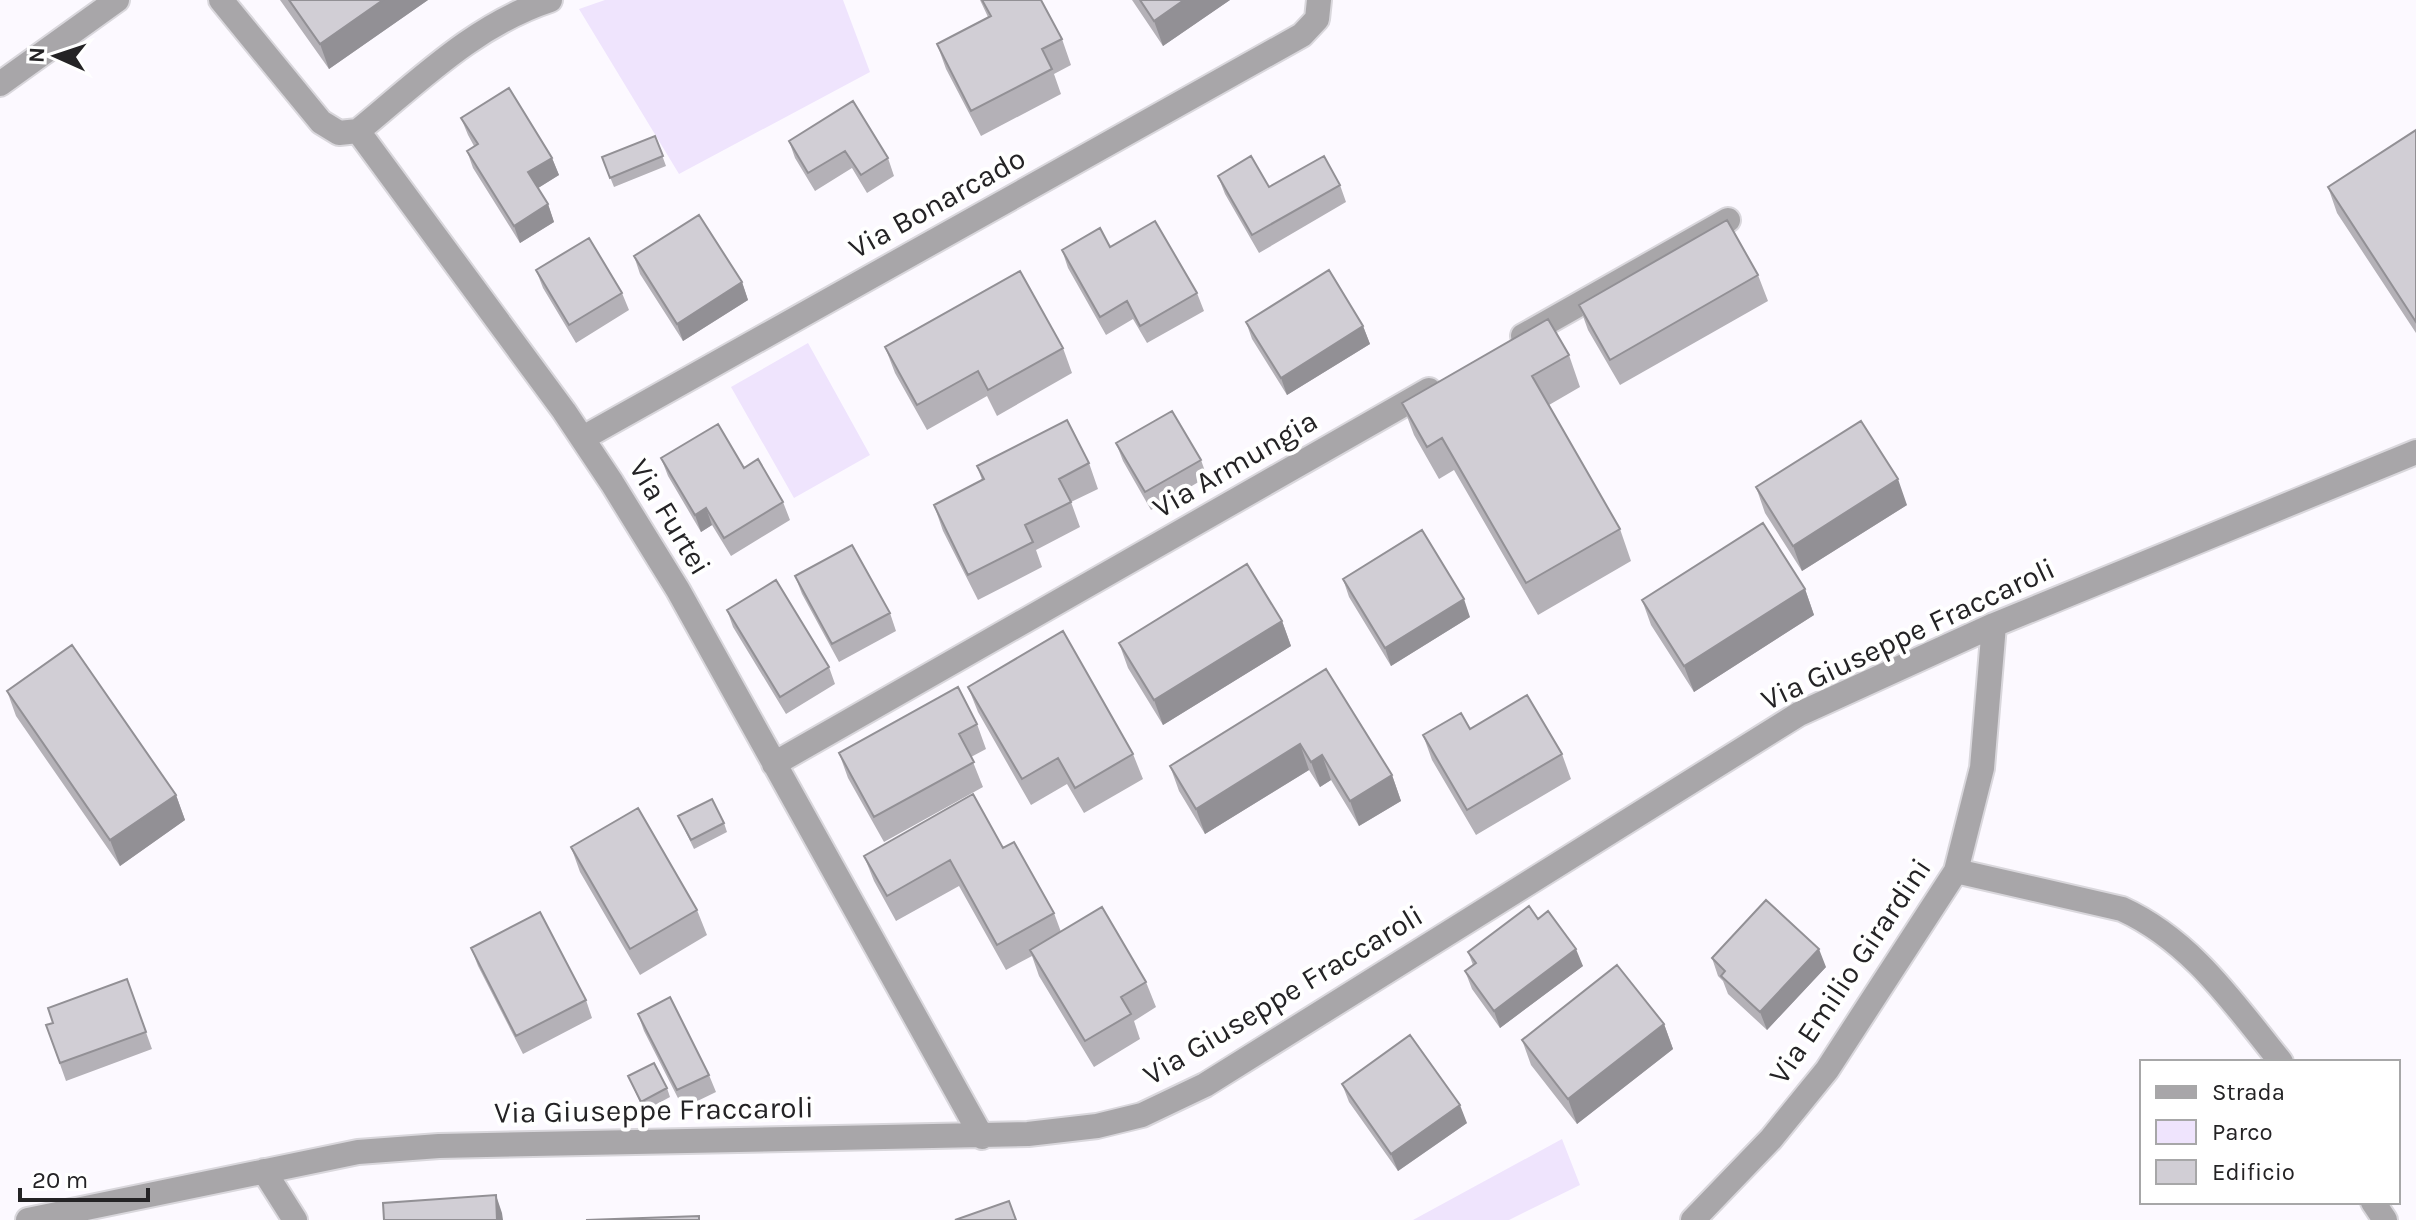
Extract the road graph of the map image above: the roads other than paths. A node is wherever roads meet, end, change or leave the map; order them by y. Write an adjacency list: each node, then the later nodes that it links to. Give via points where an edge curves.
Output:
1 (117, 0): 5 (street)
2 (221, 0): 6 (street, via 321,122 339,133)
3 (550, 0): 6 (street, via 474,35)
4 (1318, 9): 10 (street, Via Bonarcado, via 1302,35)
5 (0, 84)
6 (358, 131): 10 (street, Via Furtei)
7 (1728, 220): 8 (street)
8 (1507, 346)
9 (1451, 377): 13 (street, Via Armungia)
10 (583, 438): 13 (street, Via Furtei, via 678,590)
11 (2416, 452): 12 (street, Via Giuseppe Fraccaroli)
12 (1994, 625): 14 (street, Via Emilio Girardini, via 1982,768); 16 (street, Via Giuseppe Fraccaroli, via 1799,714 1182,1098 1097,1126)
13 (774, 764): 16 (street, Via Furtei)
14 (1956, 871): 15 (street, via 2122,909 2144,919 2195,958); 20 (street, Via Emilio Girardini, via 1827,1070 1771,1139)
15 (2279, 1060)
16 (982, 1137): 17 (street, Via Giuseppe Fraccaroli, via 413,1147)
17 (264, 1171): 18 (street, Via Giuseppe Fraccaroli); 19 (street)
18 (28, 1220)
19 (295, 1220)
20 (1693, 1220)

